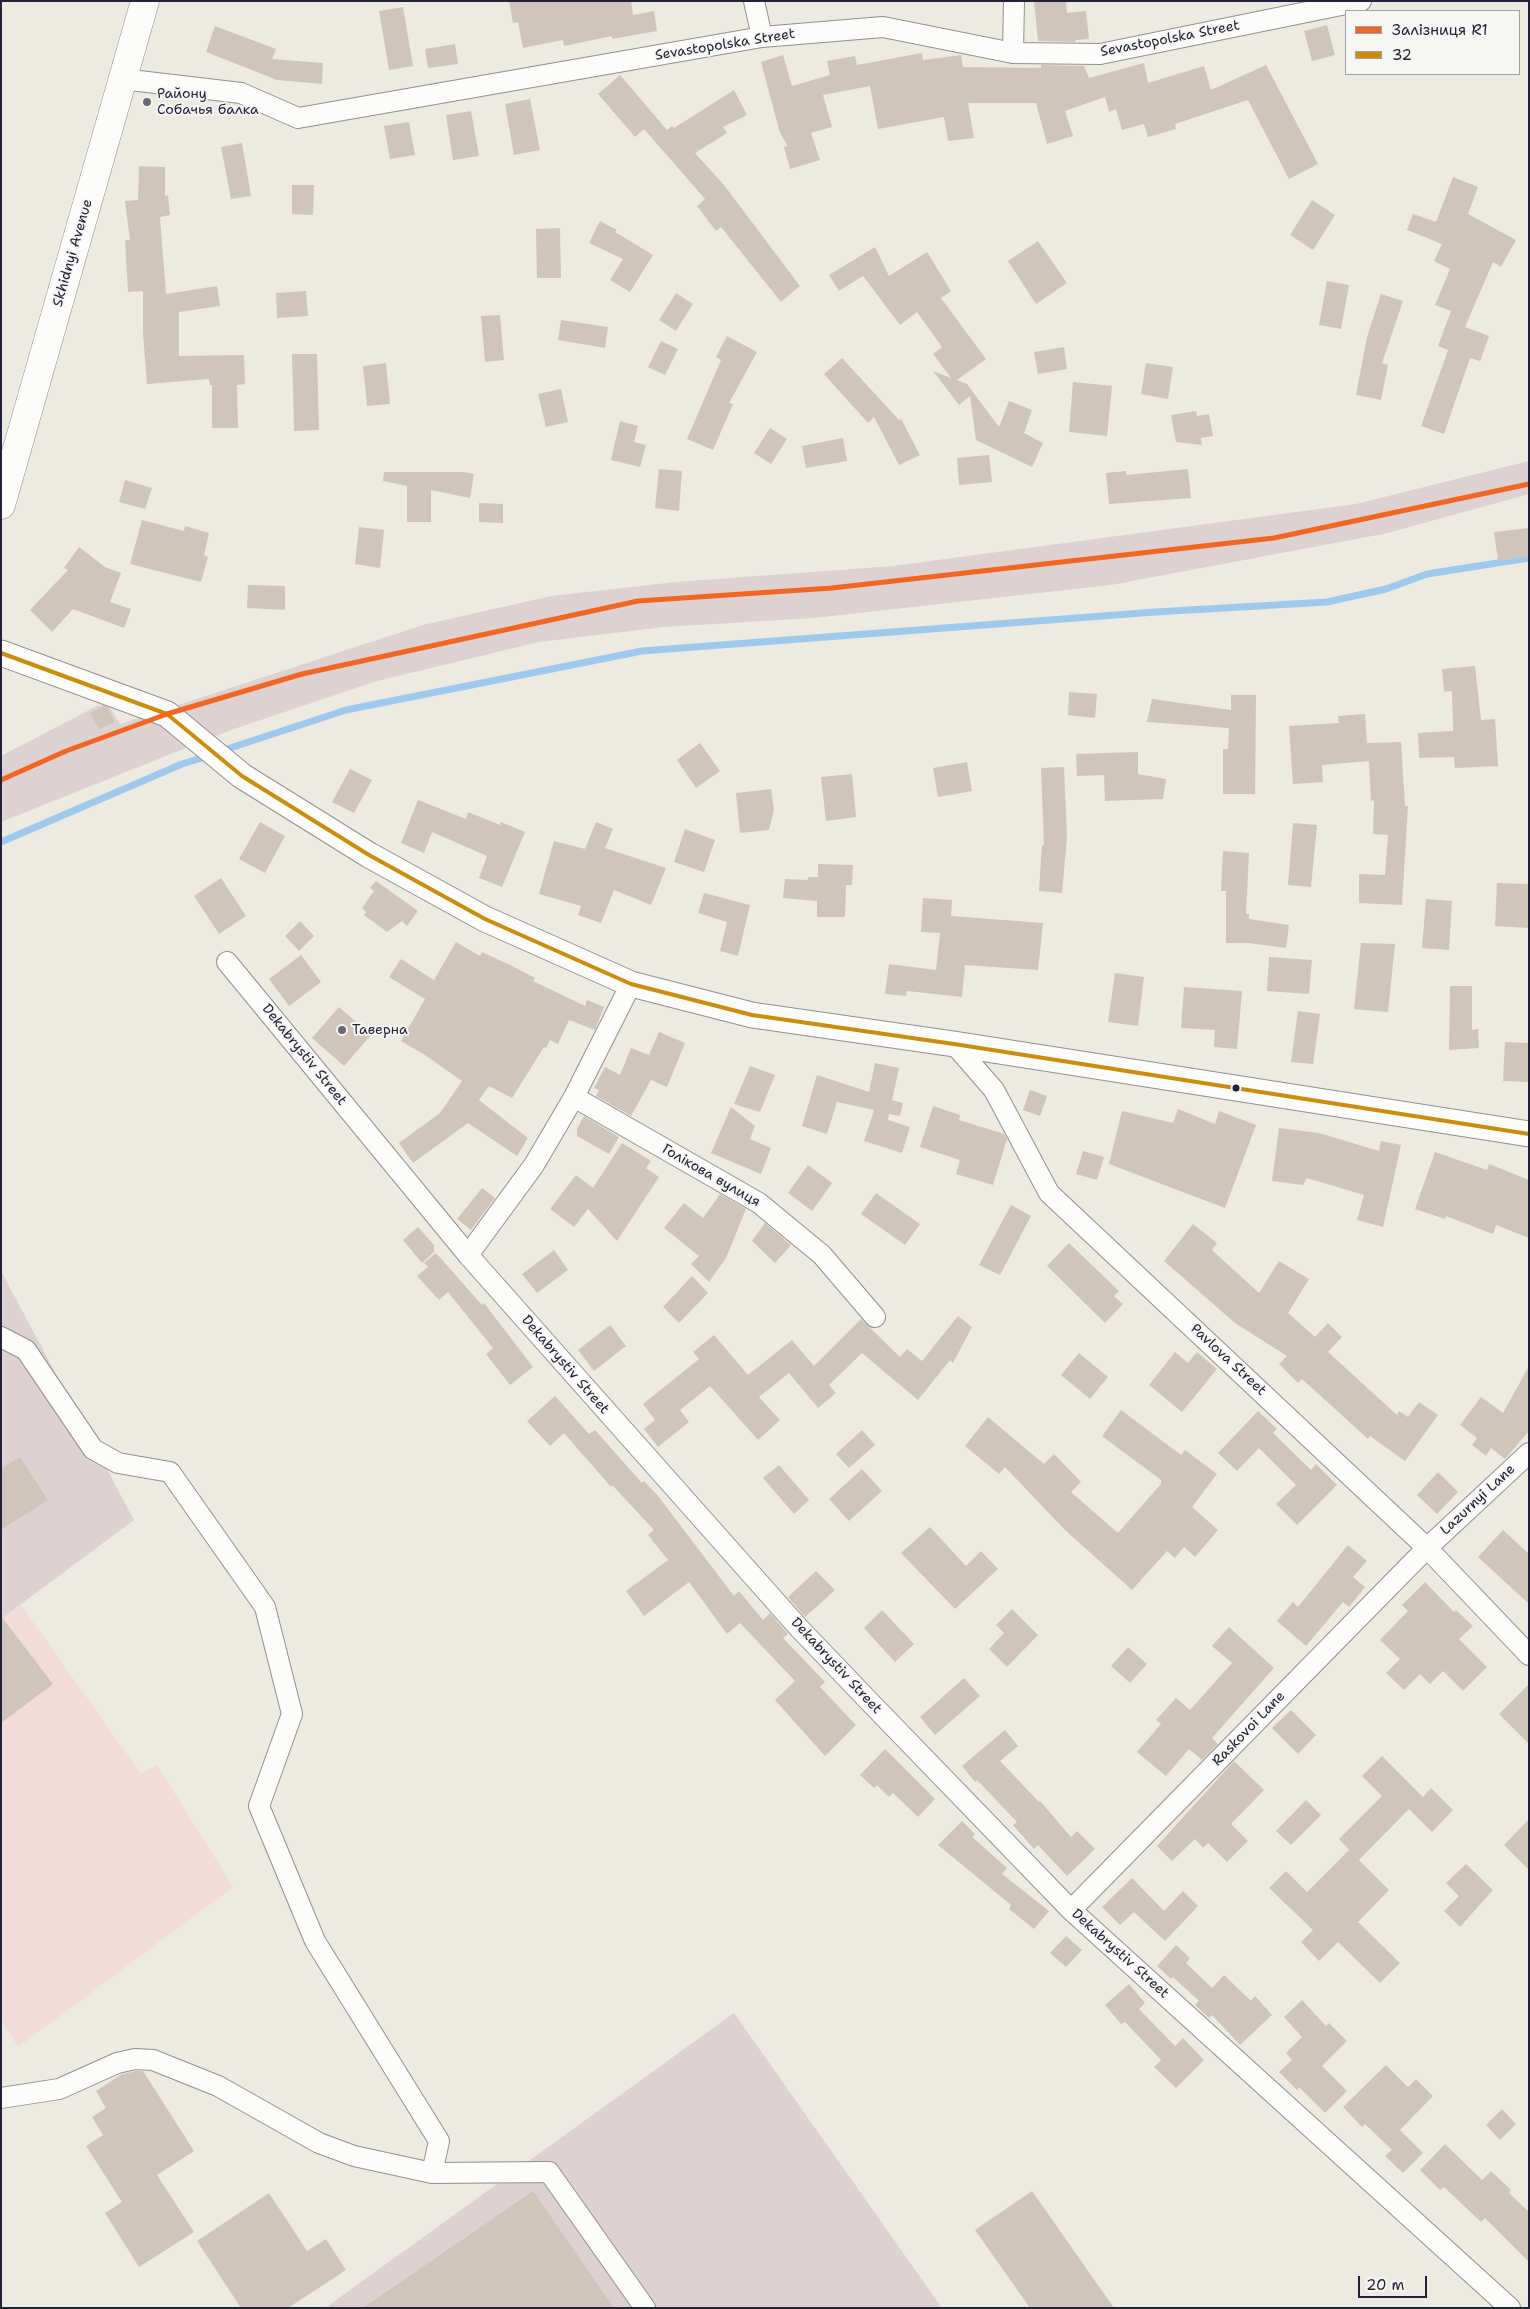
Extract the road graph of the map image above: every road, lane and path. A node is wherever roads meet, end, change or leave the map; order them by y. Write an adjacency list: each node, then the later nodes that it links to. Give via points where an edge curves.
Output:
1 (144, 1): 7 (main road, Skhidnyi Avenue)
2 (754, 1): 5 (street)
3 (1014, 1): 6 (street)
4 (1361, 1): 6 (street, Sevastopolska Street, via 1100,54)
5 (762, 37): 6 (street, Sevastopolska Street, via 883,27); 7 (street, Sevastopolska Street, via 298,118 241,93)
6 (1013, 53)
7 (122, 79): 8 (main road, Skhidnyi Avenue)
8 (1, 505)
9 (1, 653): 11 (street, via 167,714 242,776 369,856 485,920)
10 (227, 962): 15 (street, Dekabrystiv Street)
11 (631, 984): 12 (street, via 752,1015); 13 (street)
12 (954, 1044): 14 (street); 19 (street, Pavlova Street, via 994,1090 1049,1193)
13 (574, 1097): 15 (street, via 534,1165); 16 (street, Голікова вулиця, via 759,1203 822,1255)
14 (1529, 1134)
15 (468, 1255): 21 (street, Dekabrystiv Street, via 799,1628)
16 (875, 1316)
17 (1, 1337): 23 (street, via 26,1350 93,1449 118,1463 170,1472 264,1607 292,1714 259,1806 314,1941 439,2141)
18 (1529, 1453): 19 (street, Lazurnyi Lane)
19 (1427, 1548): 20 (street, Pavlova Street); 21 (street, Raskovoi Lane)
20 (1529, 1655)
21 (1071, 1910): 25 (street, Dekabrystiv Street)
22 (1, 2098): 23 (street, via 59,2088 135,2058 153,2060 218,2086 319,2142 354,2156)
23 (432, 2173): 24 (street, via 549,2172)
24 (645, 2308)
25 (1510, 2308)

